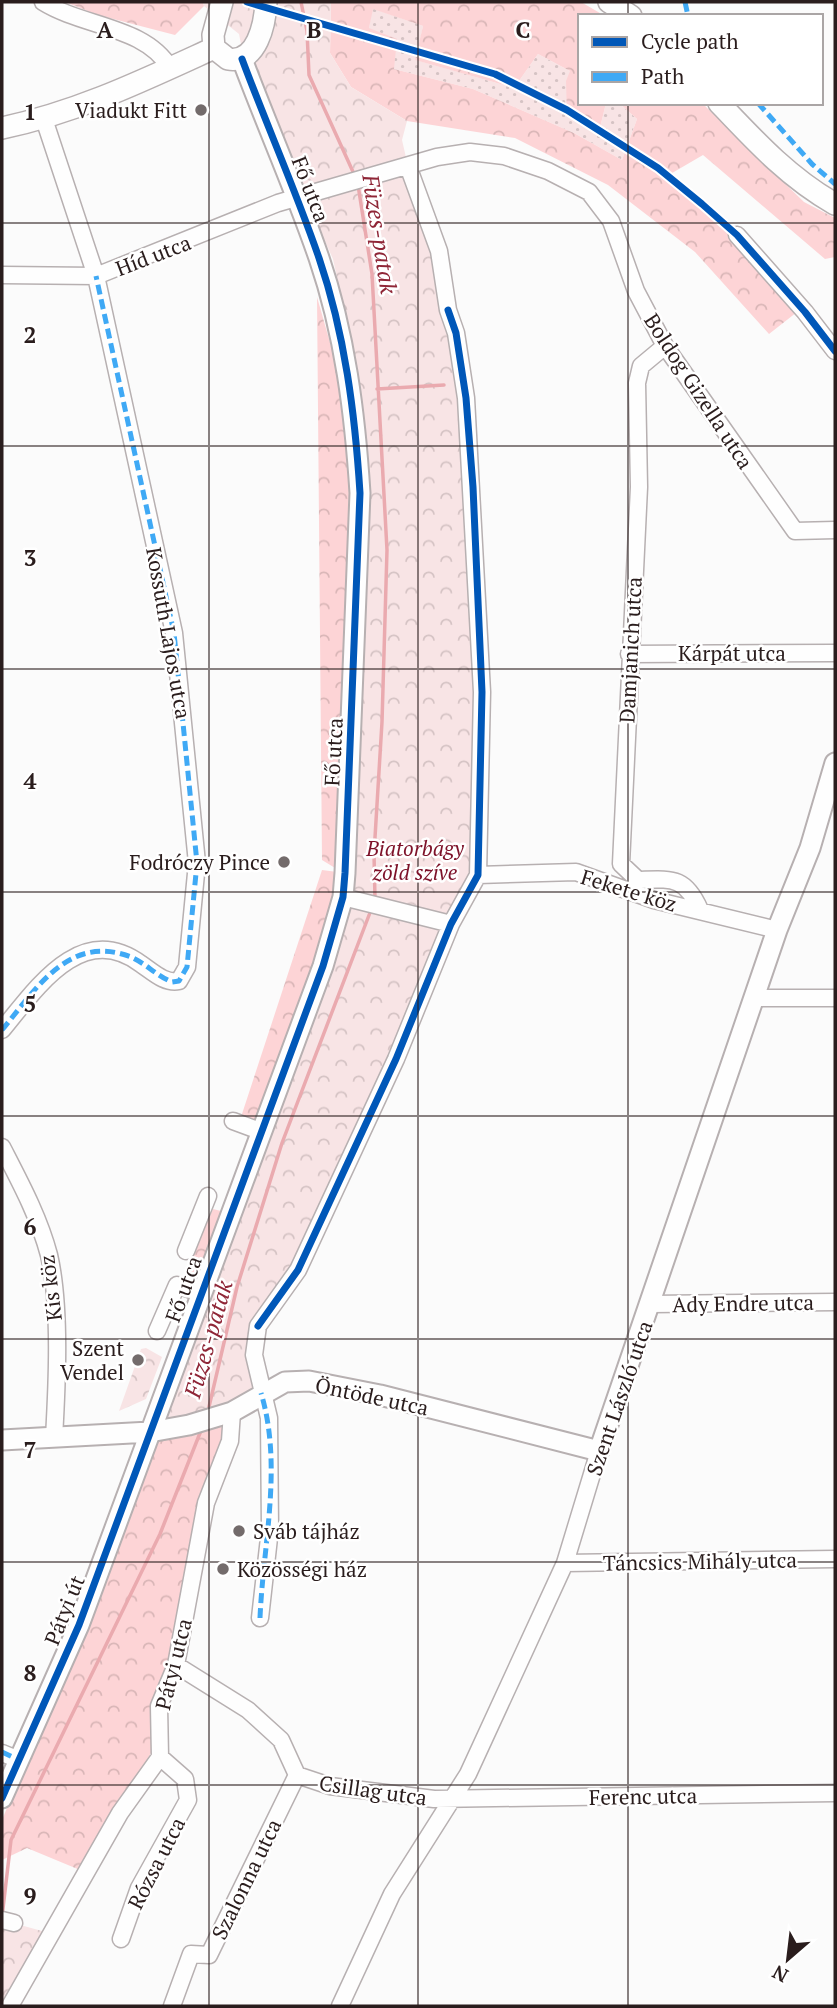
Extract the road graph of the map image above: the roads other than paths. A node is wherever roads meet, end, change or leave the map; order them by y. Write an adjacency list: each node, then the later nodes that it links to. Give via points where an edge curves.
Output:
1 (43, 2): 8 (street, via 148,43)
2 (222, 2): 6 (main road)
3 (267, 2): 7 (main road, via 254,50)
4 (609, 2): 5 (main road)
5 (628, 14)
6 (214, 48): 7 (main road, via 223,58); 8 (main road)
7 (242, 59): 13 (street, Fő utca)
8 (170, 68): 10 (main road, via 109,97)
9 (721, 105): 14 (main road, via 781,167)
10 (44, 119): 11 (main road); 17 (street, Kossuth Lajos utca)
11 (2, 128)
12 (408, 166): 13 (street, Fő utca); 18 (street, Boldog Gizella utca, via 470,152 504,156 589,192 611,221 636,291); 24 (street, via 439,251 467,398 482,692)
13 (297, 199): 17 (street, Híd utca); 25 (street, Fő utca, via 335,313 356,430 359,520)
14 (835, 204)
15 (737, 235): 19 (street)
16 (2, 275): 17 (street, Híd utca)
17 (96, 276): 31 (street, Kossuth Lajos utca, via 174,633 197,863 187,967 179,981 172,982 134,958 112,951 83,952 54,971)
18 (665, 346): 20 (street, Boldog Gizella utca, via 795,531); 22 (street, Damjanich utca, via 641,366 637,383 639,487)
19 (835, 351)
20 (835, 530)
21 (835, 653): 22 (street, Kárpát utca)
22 (629, 654): 26 (street, Damjanich utca, via 621,864 638,880 674,879 692,891)
23 (835, 763): 28 (street, Szent László utca, via 810,848)
24 (478, 875): 26 (street, Fekete köz, via 576,872 654,900); 27 (street)
25 (351, 900): 27 (street); 33 (street, Fő utca)
26 (700, 910): 28 (street, Fekete köz)
27 (450, 924): 41 (street, via 396,1059 298,1270 258,1326 254,1355)
28 (777, 930): 29 (street, Szent László utca)
29 (754, 998): 30 (street); 39 (street, Szent László utca)
30 (835, 998)
31 (2, 1030)
32 (233, 1121): 33 (street)
33 (260, 1131): 37 (street, Fő utca)
34 (2, 1147): 44 (street, Kis köz, via 29,1199 49,1256 57,1367)
35 (208, 1196): 36 (street)
36 (186, 1251)
37 (200, 1293): 40 (street, via 177,1285); 43 (street, Fő utca)
38 (835, 1302): 39 (street, Ady Endre utca)
39 (651, 1304): 46 (street, Szent László utca)
40 (157, 1331)
41 (261, 1393): 42 (street, Öntöde utca); 46 (street, Öntöde utca, via 285,1382 309,1381); 49 (street, via 269,1418 270,1529)
42 (224, 1415): 43 (street, Öntöde utca); 50 (street, Pátyi utca, via 230,1441 206,1503)
43 (150, 1432): 44 (street, Öntöde utca); 51 (street, Pátyi út, via 79,1625)
44 (54, 1438): 45 (street, Öntöde utca)
45 (2, 1440)
46 (599, 1451): 48 (street, Szent László utca)
47 (835, 1559): 48 (street, Táncsics Mihály utca)
48 (565, 1563): 56 (street, Szent László utca, via 468,1774)
49 (260, 1618)
50 (176, 1665): 52 (street, Pátyi utca, via 159,1706); 53 (street, Csillag utca, via 248,1710 281,1740)
51 (10, 1757): 55 (street, Pátyi út)
52 (160, 1757): 57 (street, Rózsa utca, via 186,1779 188,1800 139,1888); 58 (street, via 120,1813)
53 (297, 1775): 56 (street, Csillag utca, via 330,1786); 59 (street, Szalonna utca, via 209,1955 191,1954)
54 (835, 1793): 56 (street, Ferenc utca)
55 (2, 1798)
56 (451, 1799): 60 (street, Szent László utca, via 393,1894)
57 (121, 1939)
58 (10, 2006)
59 (172, 2006)
60 (340, 2006)

